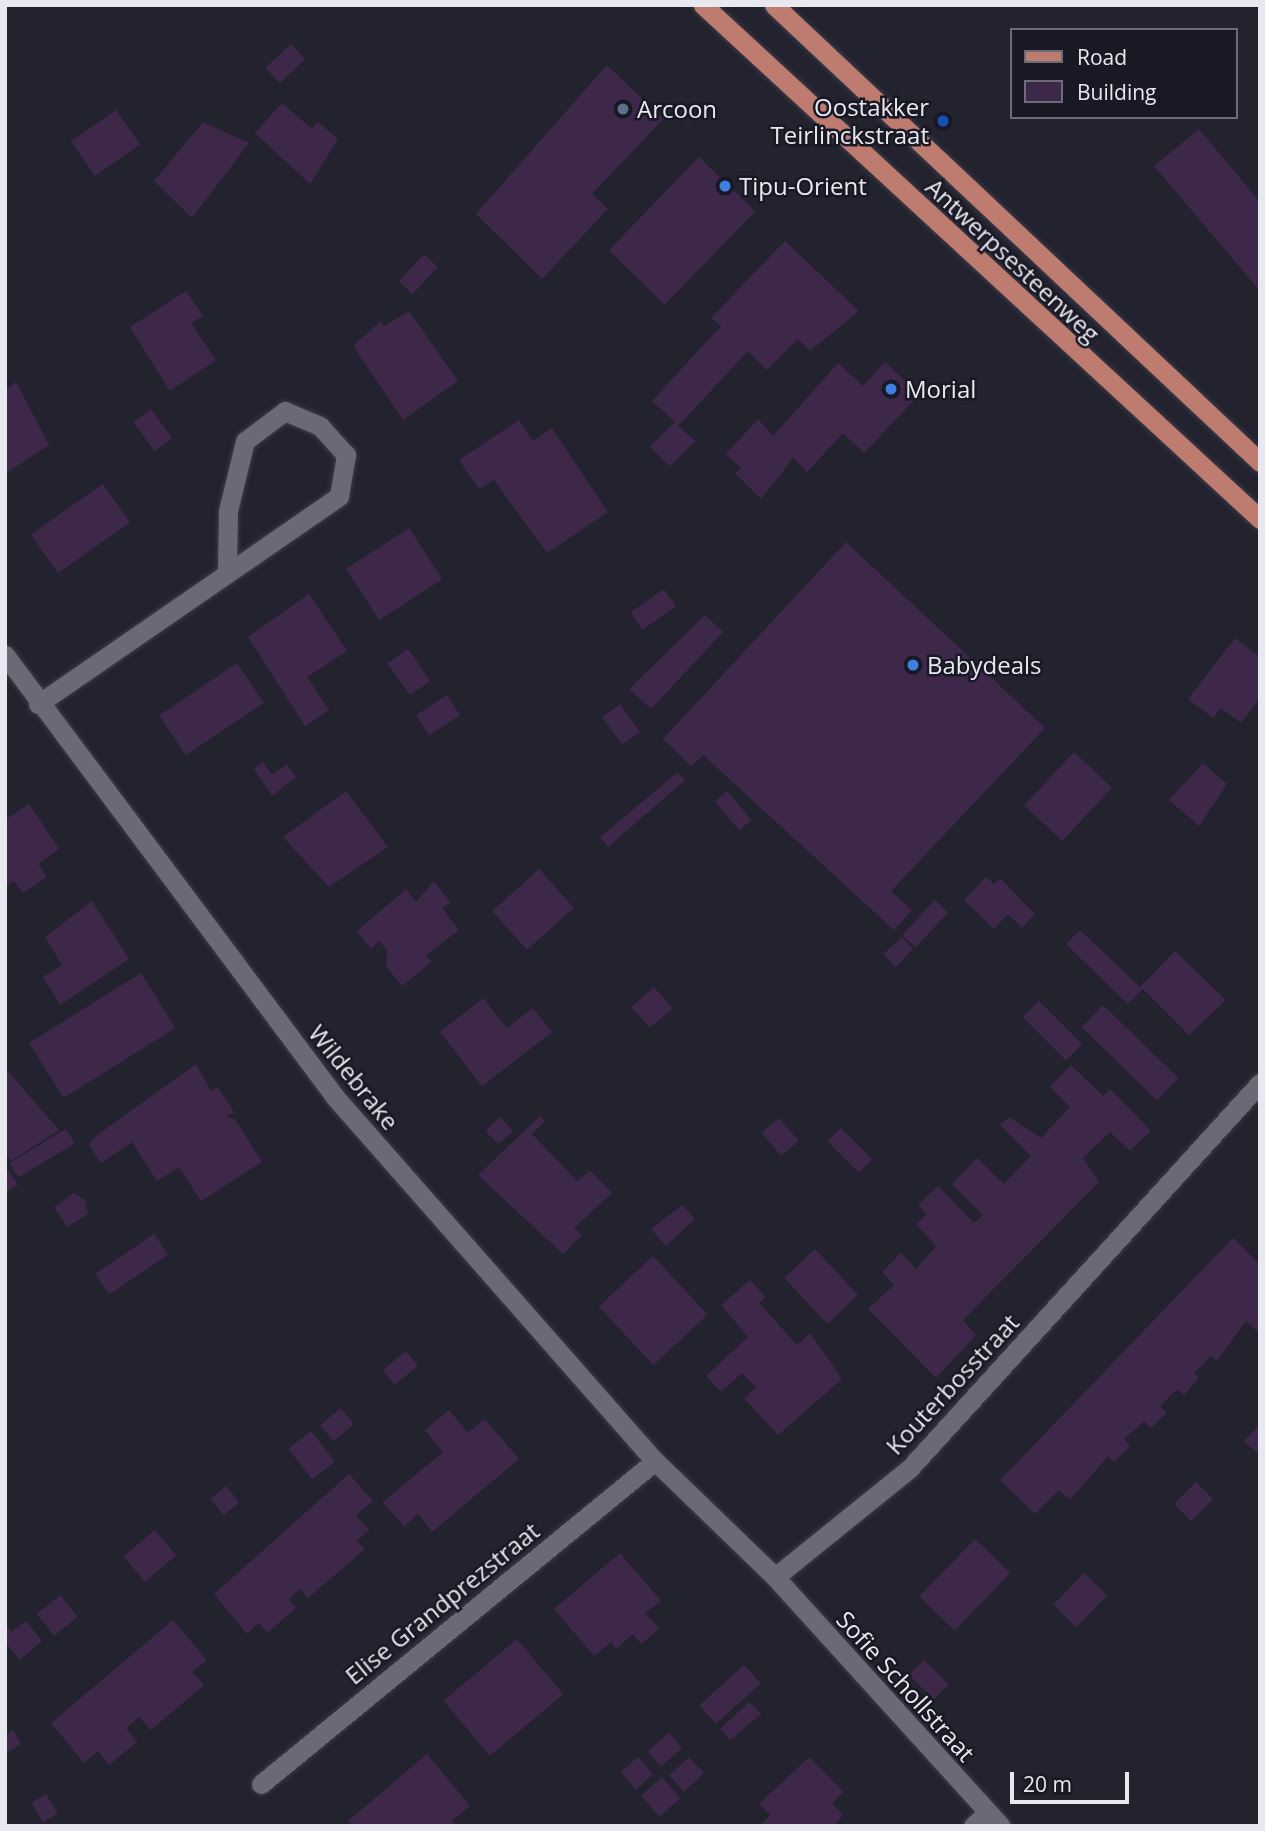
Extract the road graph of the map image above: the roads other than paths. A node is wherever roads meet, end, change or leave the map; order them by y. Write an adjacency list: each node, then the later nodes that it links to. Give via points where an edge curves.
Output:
1 (703, 5): 4 (main road, Antwerpsesteenweg)
2 (774, 5): 3 (main road, Antwerpsesteenweg)
3 (1260, 462)
4 (1260, 519)
5 (227, 569): 5 (street, via 228,511 245,441 285,411 320,426 346,455 339,496); 7 (street)
6 (5, 655): 7 (street, Wildebrake)
7 (38, 704): 9 (street, Wildebrake, via 335,1097)
8 (1260, 1083): 10 (street, Kouterbosstraat, via 909,1469)
9 (655, 1461): 10 (street); 11 (street, Elise Grandprezstraat)
10 (775, 1577): 12 (street, Sofie Schollstraat)
11 (261, 1784)
12 (987, 1821)

